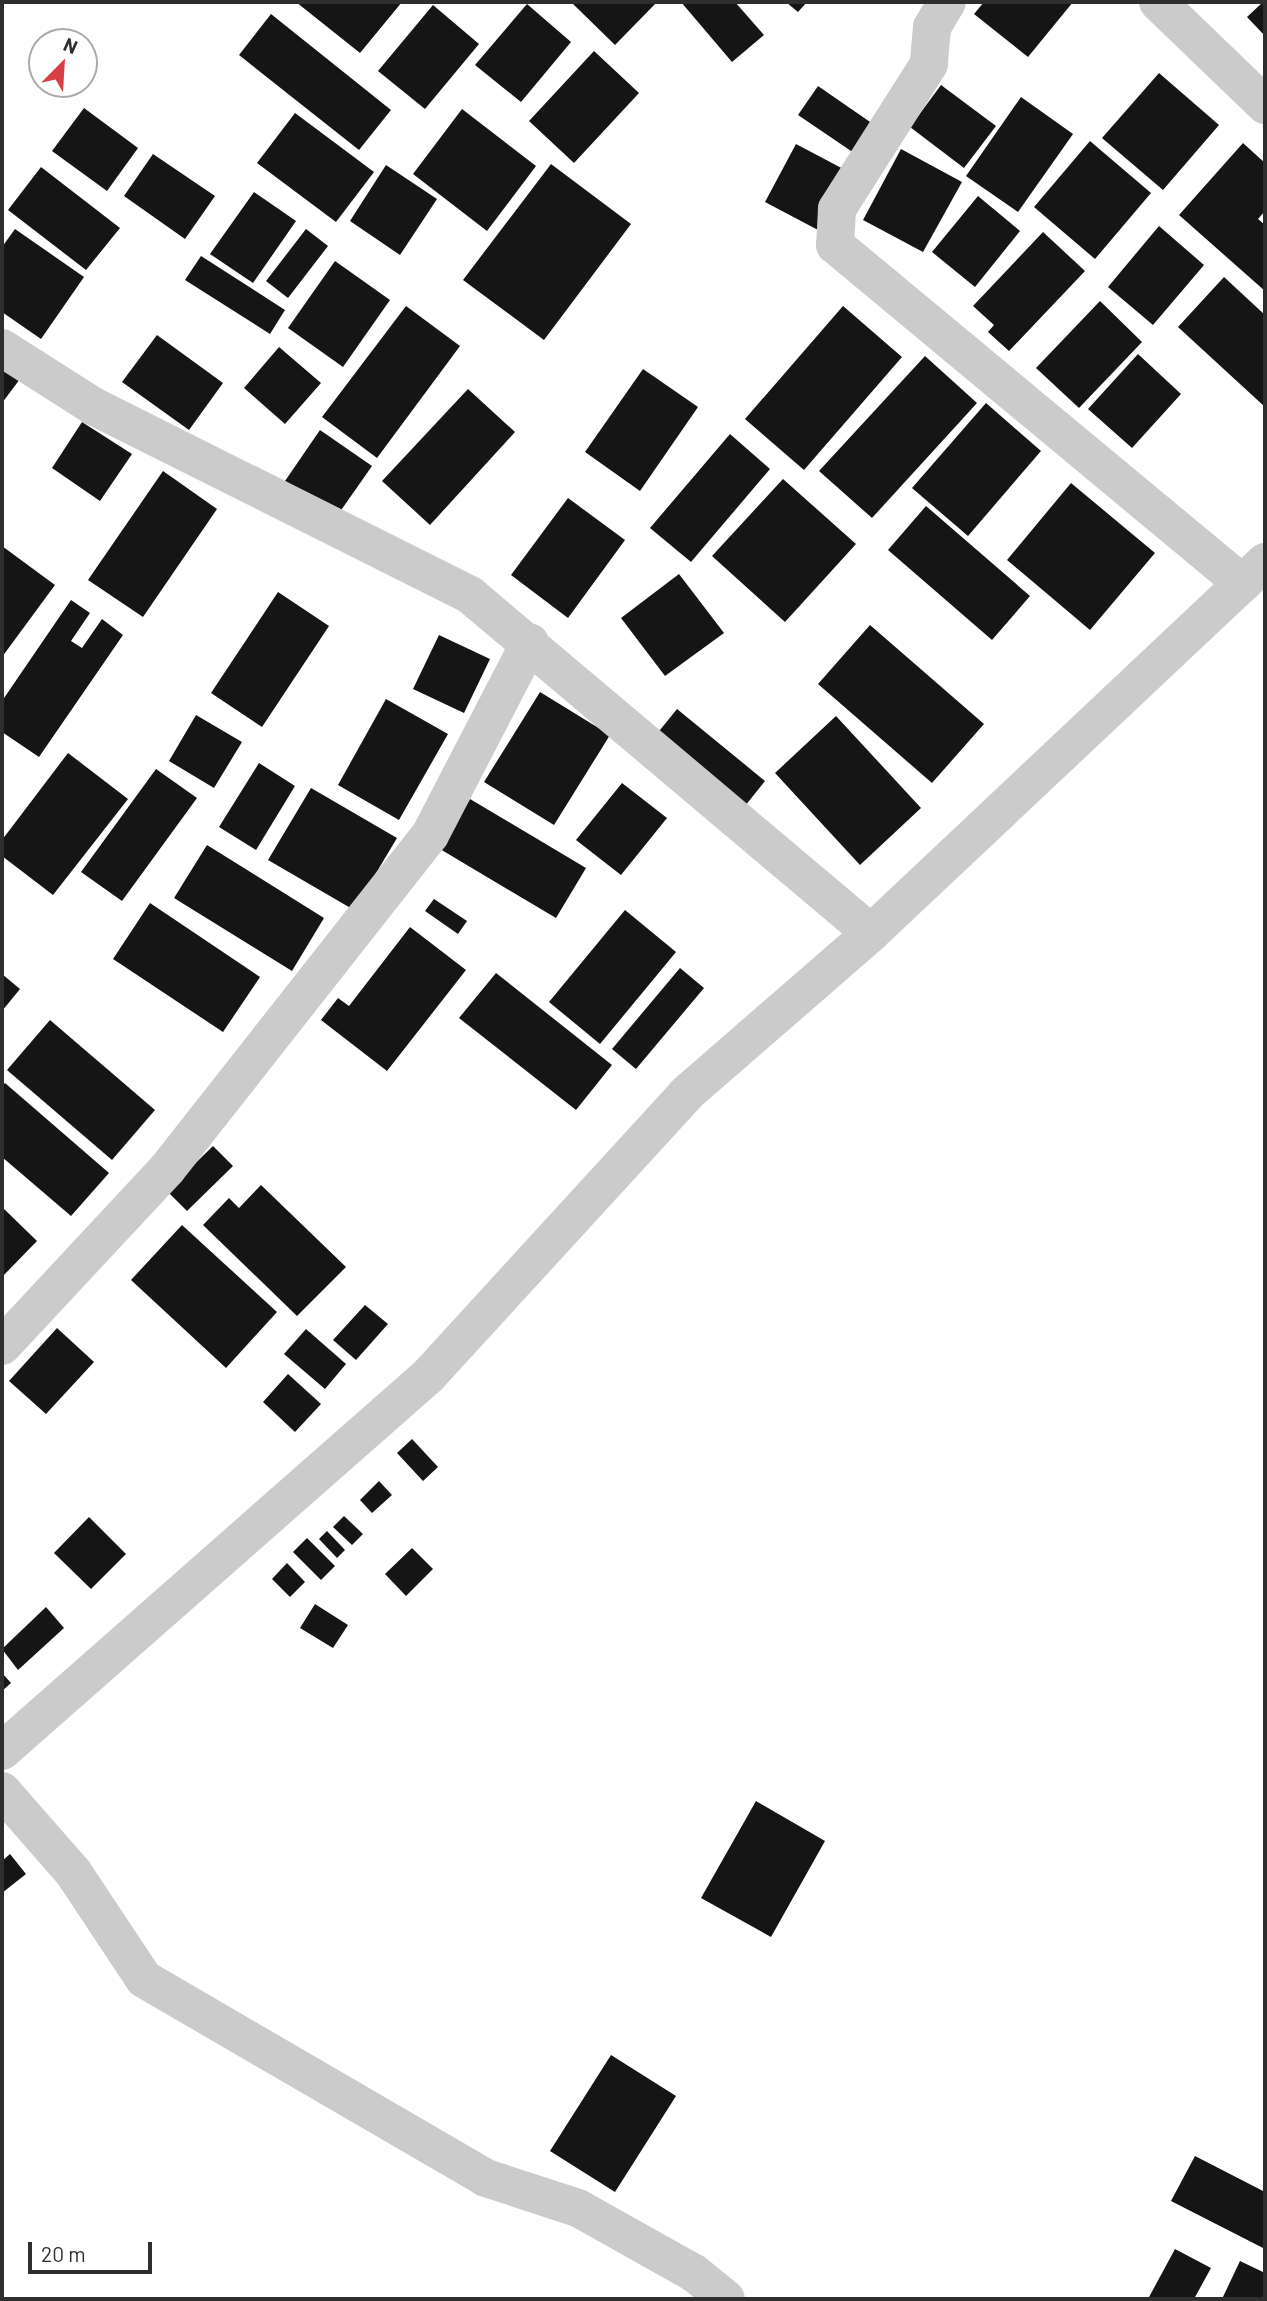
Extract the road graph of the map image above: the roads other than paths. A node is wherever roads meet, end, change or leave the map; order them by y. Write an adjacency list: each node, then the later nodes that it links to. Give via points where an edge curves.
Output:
1 (947, 2): 5 (street, via 932,27 929,64 837,209 835,245)
2 (1158, 2): 3 (street)
3 (1265, 105)
4 (2, 348): 6 (street, via 93,406 470,595)
5 (1254, 573): 7 (street)
6 (530, 642): 7 (street); 8 (street, via 430,835 167,1169)
7 (871, 933): 9 (street, via 686,1094 428,1376)
8 (2, 1346)
9 (2, 1751)
10 (2, 1791): 11 (street, via 73,1872 144,1979 486,2178 578,2208 694,2273)
11 (726, 2299)

